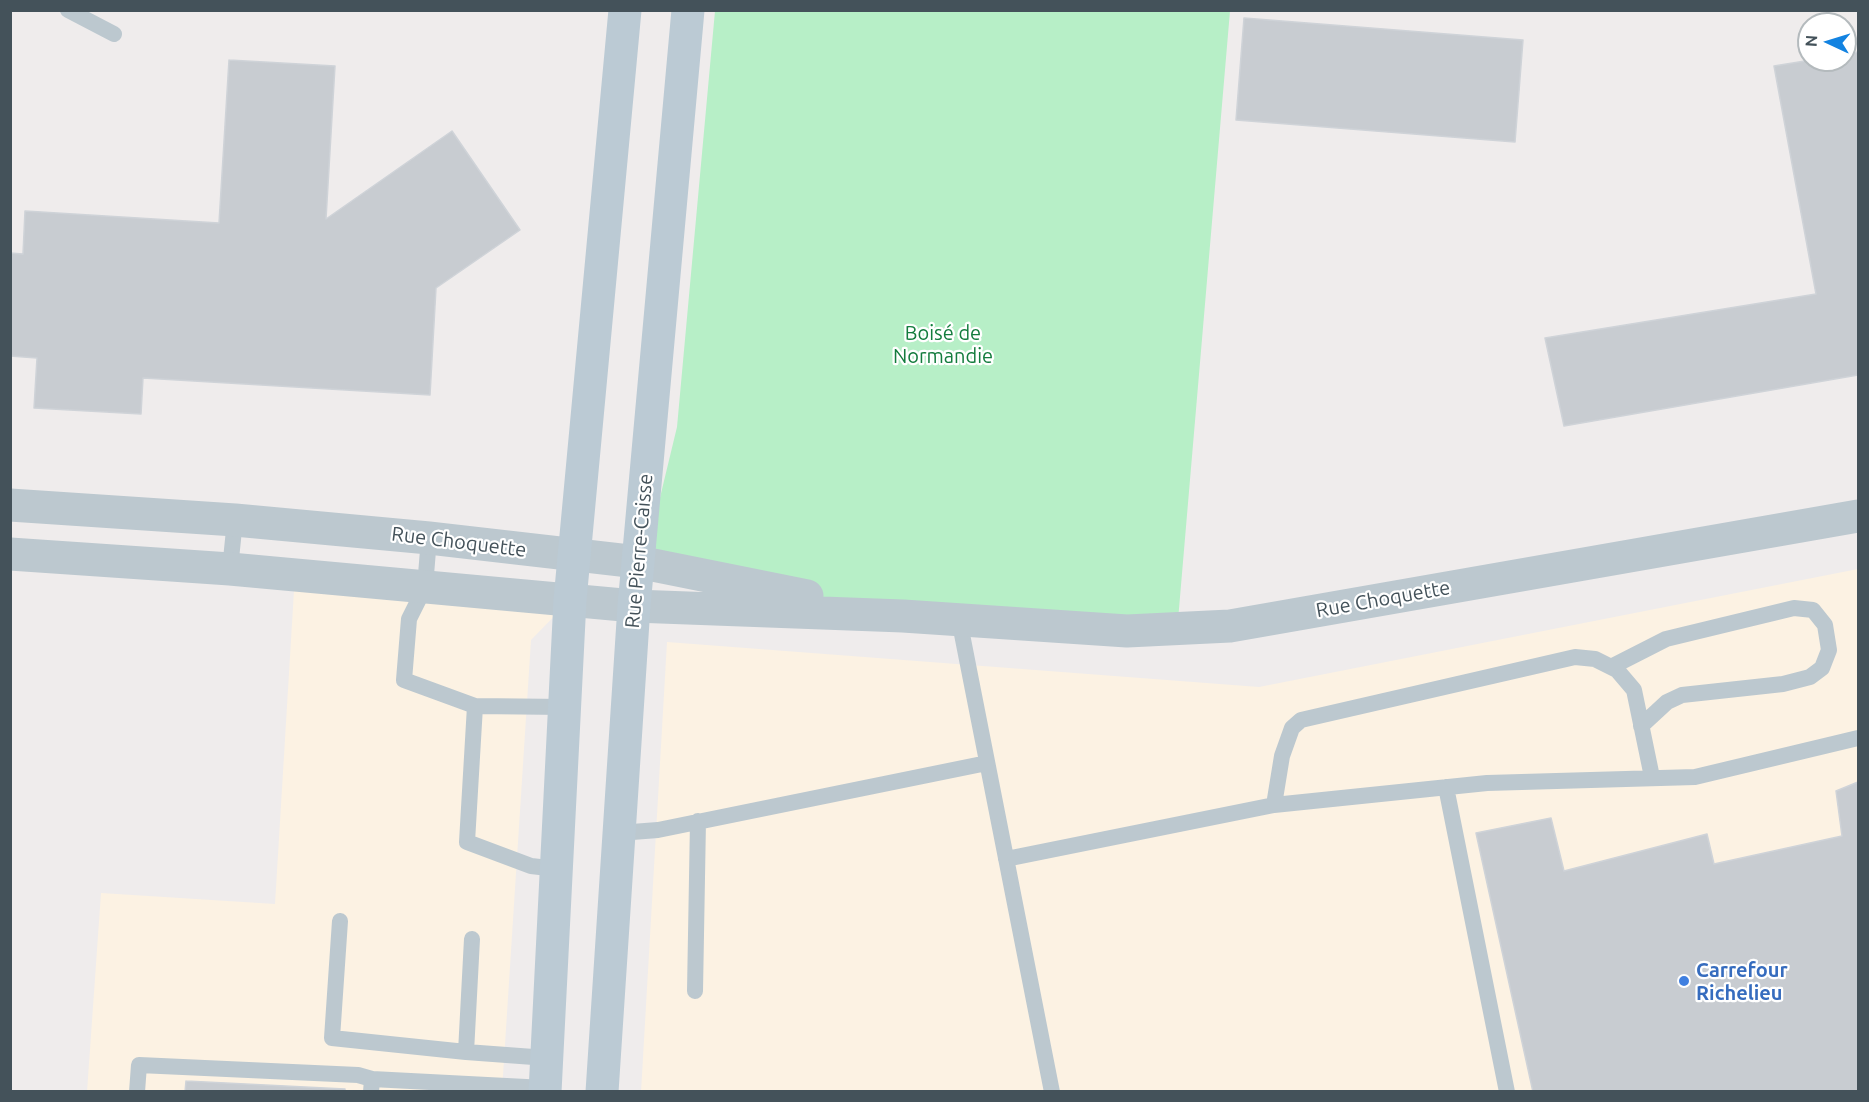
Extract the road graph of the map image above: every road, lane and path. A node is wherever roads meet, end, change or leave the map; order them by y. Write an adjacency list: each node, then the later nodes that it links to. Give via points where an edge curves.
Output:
1 (68, 10): 4 (lane)
2 (625, 10): 10 (street)
3 (688, 10): 11 (street, Rue Pierre-Caisse)
4 (114, 34)
5 (10, 505): 7 (street, Rue Choquette)
6 (1858, 516): 17 (street, Rue Choquette, via 1230,626 1127,631)
7 (235, 520): 8 (street, Rue Choquette); 12 (lane)
8 (429, 538): 10 (street, Rue Choquette); 13 (lane)
9 (10, 554): 12 (street, Rue Choquette)
10 (574, 556): 11 (street, Rue Choquette); 14 (street)
11 (638, 562): 15 (street, Rue Pierre-Caisse); 16 (street, Rue Choquette)
12 (230, 569): 13 (street, Rue Choquette)
13 (425, 587): 14 (street, Rue Choquette); 19 (lane, via 409,619 404,680)
14 (570, 600): 15 (street, Rue Choquette); 20 (street)
15 (634, 606): 16 (street, Rue Choquette); 28 (street, Rue Pierre-Caisse)
16 (903, 616): 17 (street, Rue Choquette)
17 (959, 620): 23 (lane)
18 (1611, 667): 21 (lane, via 1634,690); 21 (lane, via 1666,639 1794,608 1813,610 1825,625 1829,650 1822,668 1810,678 1682,695 1667,702); 26 (lane, via 1595,659 1575,657 1301,720 1292,728 1282,756)
19 (475, 706): 20 (lane); 30 (lane, via 468,842 531,866)
20 (565, 707): 30 (street)
21 (1641, 726): 24 (lane)
22 (1858, 738): 24 (lane, via 1695,777)
23 (987, 763): 27 (lane); 29 (lane)
24 (1652, 777): 25 (lane)
25 (1446, 787): 26 (lane); 40 (lane)
26 (1274, 805): 29 (lane)
27 (698, 821): 28 (lane, via 658,830); 33 (lane)
28 (619, 832): 38 (street, Rue Pierre-Caisse)
29 (1006, 859): 39 (lane)
30 (557, 869): 35 (street)
31 (340, 921): 34 (lane, via 332,1038)
32 (472, 939): 34 (lane)
33 (695, 991)
34 (466, 1052): 35 (lane)
35 (546, 1079): 36 (lane)
36 (372, 1085): 37 (lane, via 358,1075 139,1065)
37 (137, 1092)
38 (602, 1092)
39 (1052, 1092)
40 (1507, 1092)

